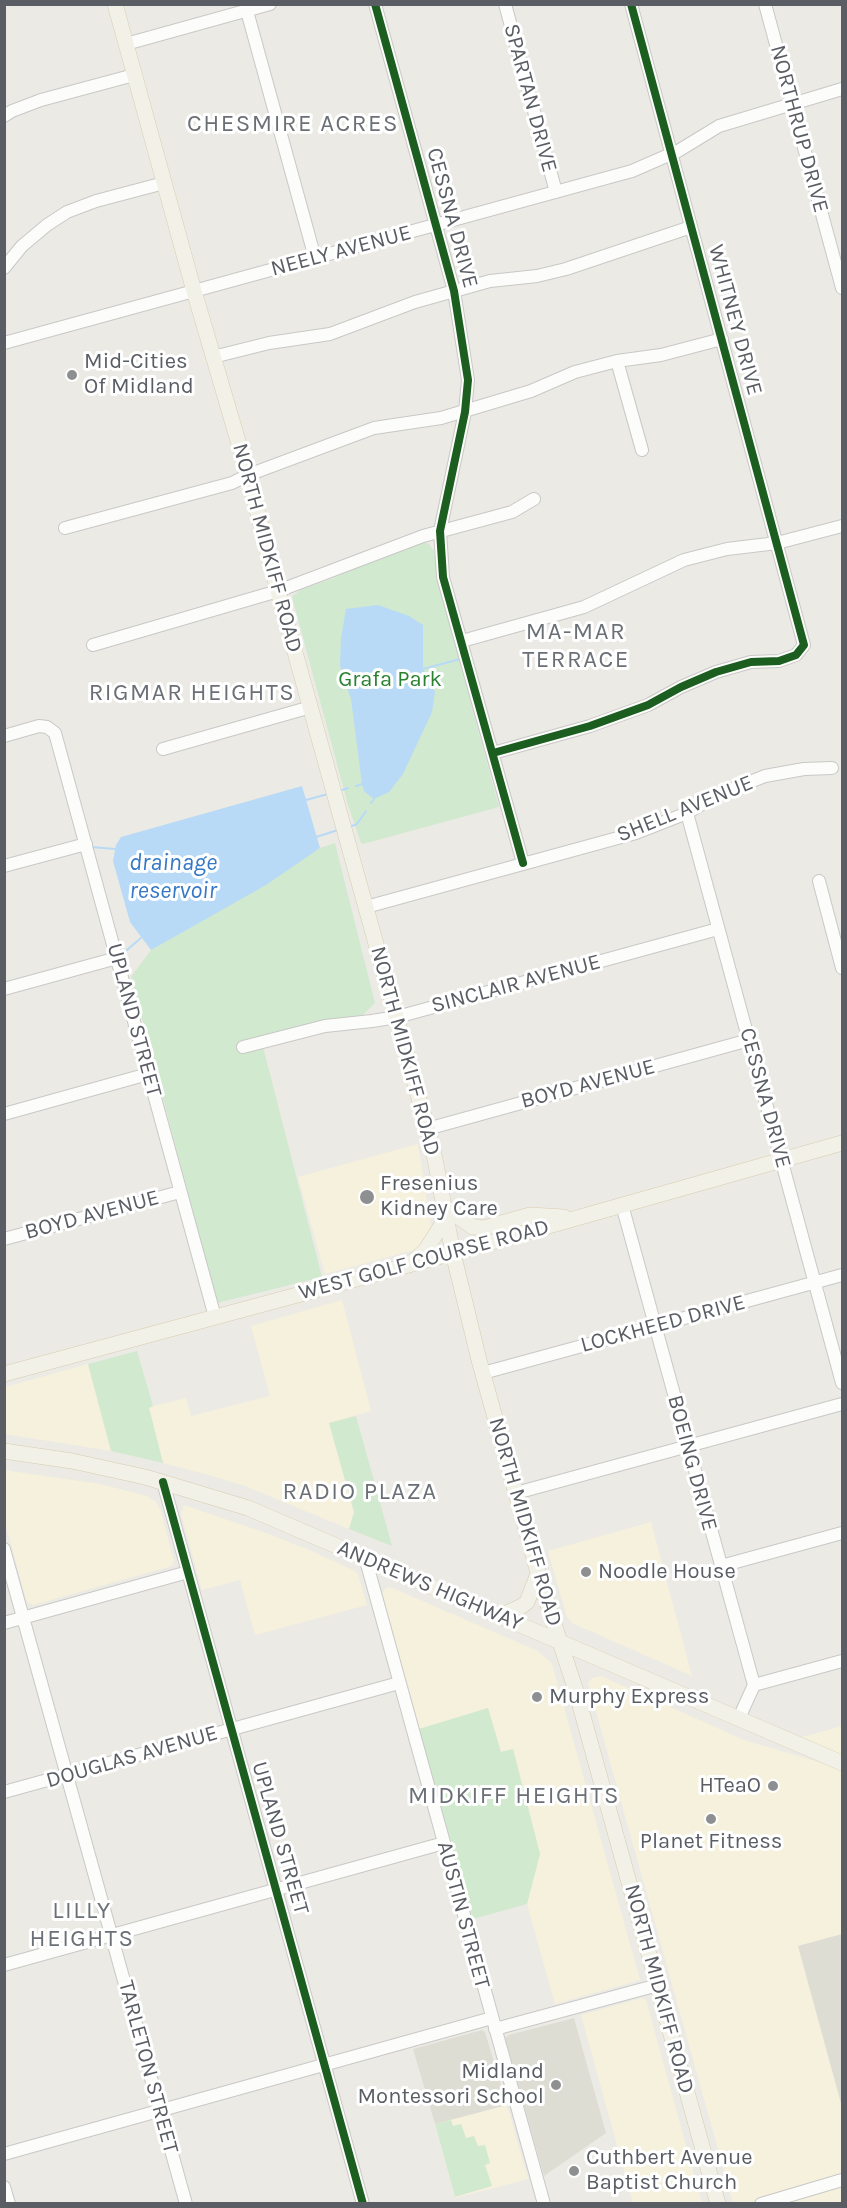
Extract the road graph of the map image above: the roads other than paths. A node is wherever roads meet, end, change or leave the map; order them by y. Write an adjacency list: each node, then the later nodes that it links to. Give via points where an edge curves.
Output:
1 (115, 4): 8 (main road, NORTH MIDKIFF ROAD)
2 (270, 4): 7 (street)
3 (375, 4): 16 (street, CESSNA DRIVE)
4 (505, 4): 15 (street, SPARTAN DRIVE)
5 (631, 4): 13 (street, WHITNEY DRIVE)
6 (765, 4): 11 (street, NORTHRUP DRIVE)
7 (247, 11): 8 (street); 18 (street)
8 (126, 44): 9 (main road, NORTH MIDKIFF ROAD)
9 (134, 75): 12 (street, via 41,100); 14 (main road, NORTH MIDKIFF ROAD)
10 (843, 90): 11 (street, NEELY AVENUE)
11 (792, 103): 13 (street, NEELY AVENUE, via 719,126); 20 (street, NORTHRUP DRIVE)
12 (4, 116)
13 (671, 153): 15 (street, NEELY AVENUE, via 632,171); 17 (street, WHITNEY DRIVE)
14 (164, 183): 19 (street, via 67,212 22,246); 21 (main road, NORTH MIDKIFF ROAD)
15 (556, 192): 16 (street, NEELY AVENUE)
16 (436, 225): 18 (street, NEELY AVENUE); 22 (street, CESSNA DRIVE)
17 (691, 227): 22 (street, via 566,269); 23 (street, WHITNEY DRIVE)
18 (315, 258): 21 (street, NEELY AVENUE)
19 (4, 268)
20 (843, 288)
21 (194, 291): 24 (street, NEELY AVENUE); 25 (main road, NORTH MIDKIFF ROAD)
22 (454, 291): 25 (street, via 330,334); 27 (street, CESSNA DRIVE, via 468,380)
23 (722, 339): 26 (street, via 661,355); 34 (street, WHITNEY DRIVE)
24 (4, 343)
25 (213, 357): 29 (main road, NORTH MIDKIFF ROAD)
26 (617, 361): 27 (street); 28 (street)
27 (465, 412): 29 (street, via 374,428); 33 (street, CESSNA DRIVE)
28 (642, 450)
29 (248, 475): 32 (street, via 232,483); 35 (main road, NORTH MIDKIFF ROAD)
30 (534, 499): 33 (street, via 512,512)
31 (843, 526): 34 (street)
32 (66, 528)
33 (441, 531): 35 (street); 36 (street, CESSNA DRIVE, via 443,577)
34 (777, 543): 36 (street, via 727,549 684,560 584,607); 41 (street, WHITNEY DRIVE, via 804,645 796,655 716,672 648,705)
35 (278, 591): 37 (street); 38 (main road, NORTH MIDKIFF ROAD)
36 (462, 641): 41 (street, CESSNA DRIVE)
37 (93, 645)
38 (311, 707): 40 (street); 48 (main road, NORTH MIDKIFF ROAD)
39 (6, 732): 44 (street, UPLAND STREET, via 39,726 55,733)
40 (163, 749)
41 (493, 753): 45 (street, CESSNA DRIVE)
42 (832, 768): 43 (street, SHELL AVENUE, via 765,776 715,796)
43 (687, 813): 45 (street, SHELL AVENUE, via 636,833); 49 (street, CESSNA DRIVE)
44 (86, 844): 46 (street); 50 (street, UPLAND STREET)
45 (523, 863): 48 (street, SHELL AVENUE)
46 (4, 866)
47 (819, 881): 51 (street)
48 (366, 907): 53 (main road, NORTH MIDKIFF ROAD)
49 (718, 929): 53 (street, SINCLAIR AVENUE); 54 (street, CESSNA DRIVE)
50 (117, 958): 52 (street); 56 (street, UPLAND STREET)
51 (843, 968)
52 (4, 989)
53 (397, 1017): 55 (street, SINCLAIR AVENUE, via 325,1026); 58 (main road, NORTH MIDKIFF ROAD)
54 (749, 1040): 58 (street, BOYD AVENUE); 60 (street, CESSNA DRIVE)
55 (243, 1047)
56 (148, 1074): 57 (street); 61 (street, UPLAND STREET)
57 (4, 1114)
58 (427, 1128): 63 (main road, NORTH MIDKIFF ROAD)
59 (843, 1143): 60 (main road, WEST GOLF COURSE ROAD)
60 (782, 1161): 62 (main road, WEST GOLF COURSE ROAD); 69 (street, CESSNA DRIVE)
61 (180, 1191): 65 (street, BOYD AVENUE); 70 (street, UPLAND STREET)
62 (622, 1205): 64 (main road, WEST GOLF COURSE ROAD); 71 (street, BOEING DRIVE)
63 (444, 1212): 64 (main road, via 473,1227 484,1228 530,1215); 66 (main road, NORTH MIDKIFF ROAD); 67 (main road, via 425,1251)
64 (576, 1218): 66 (main road, WEST GOLF COURSE ROAD)
65 (4, 1239)
66 (453, 1253): 67 (main road, WEST GOLF COURSE ROAD); 72 (main road, NORTH MIDKIFF ROAD)
67 (409, 1265): 70 (main road, WEST GOLF COURSE ROAD)
68 (843, 1275): 69 (street, LOCKHEED DRIVE)
69 (815, 1283): 71 (street, LOCKHEED DRIVE); 74 (street, CESSNA DRIVE)
70 (215, 1317): 73 (main road, WEST GOLF COURSE ROAD)
71 (655, 1327): 72 (street, LOCKHEED DRIVE); 77 (street, BOEING DRIVE)
72 (483, 1373): 81 (main road, NORTH MIDKIFF ROAD)
73 (4, 1374)
74 (843, 1383)
75 (843, 1404): 77 (street)
76 (4, 1446): 79 (main road)
77 (688, 1446): 81 (street); 85 (street, BOEING DRIVE)
78 (4, 1451): 79 (main road, ANDREWS HIGHWAY)
79 (27, 1454): 80 (main road, ANDREWS HIGHWAY)
80 (163, 1482): 84 (main road, ANDREWS HIGHWAY, via 248,1508); 86 (street, UPLAND STREET)
81 (516, 1493): 87 (main road, NORTH MIDKIFF ROAD)
82 (843, 1533): 85 (street)
83 (4, 1549): 89 (street, TARLETON STREET)
84 (364, 1557): 88 (main road, ANDREWS HIGHWAY); 93 (street, AUSTIN STREET)
85 (721, 1566): 94 (street, BOEING DRIVE)
86 (188, 1572): 89 (street); 96 (street, UPLAND STREET)
87 (538, 1574): 88 (main road, via 527,1602); 91 (main road, NORTH MIDKIFF ROAD)
88 (500, 1616): 91 (main road, ANDREWS HIGHWAY)
89 (24, 1617): 90 (street); 98 (street, TARLETON STREET)
90 (4, 1623)
91 (560, 1642): 95 (main road, ANDREWS HIGHWAY); 104 (main road, NORTH MIDKIFF ROAD)
92 (843, 1661): 94 (street)
93 (399, 1683): 96 (street, DOUGLAS AVENUE); 100 (street, AUSTIN STREET)
94 (754, 1685): 95 (street)
95 (739, 1718): 97 (main road, ANDREWS HIGHWAY)
96 (231, 1729): 98 (street, DOUGLAS AVENUE); 101 (street, UPLAND STREET)
97 (843, 1762)
98 (67, 1775): 99 (street, DOUGLAS AVENUE); 102 (street, TARLETON STREET)
99 (4, 1792)
100 (444, 1843): 101 (street); 105 (street, AUSTIN STREET)
101 (276, 1889): 102 (street); 106 (street, UPLAND STREET)
102 (112, 1935): 103 (street); 107 (street, TARLETON STREET)
103 (4, 1965)
104 (658, 1985): 105 (street); 115 (main road, NORTH MIDKIFF ROAD)
105 (493, 2024): 106 (street); 114 (street, AUSTIN STREET)
106 (324, 2065): 107 (street); 113 (street, UPLAND STREET)
107 (160, 2111): 108 (street); 112 (street, TARLETON STREET)
108 (4, 2154)
109 (843, 2180): 116 (street)
110 (4, 2187): 111 (street)
111 (9, 2204)
112 (186, 2204)
113 (363, 2204)
114 (544, 2204)
115 (718, 2204)
116 (761, 2204)

